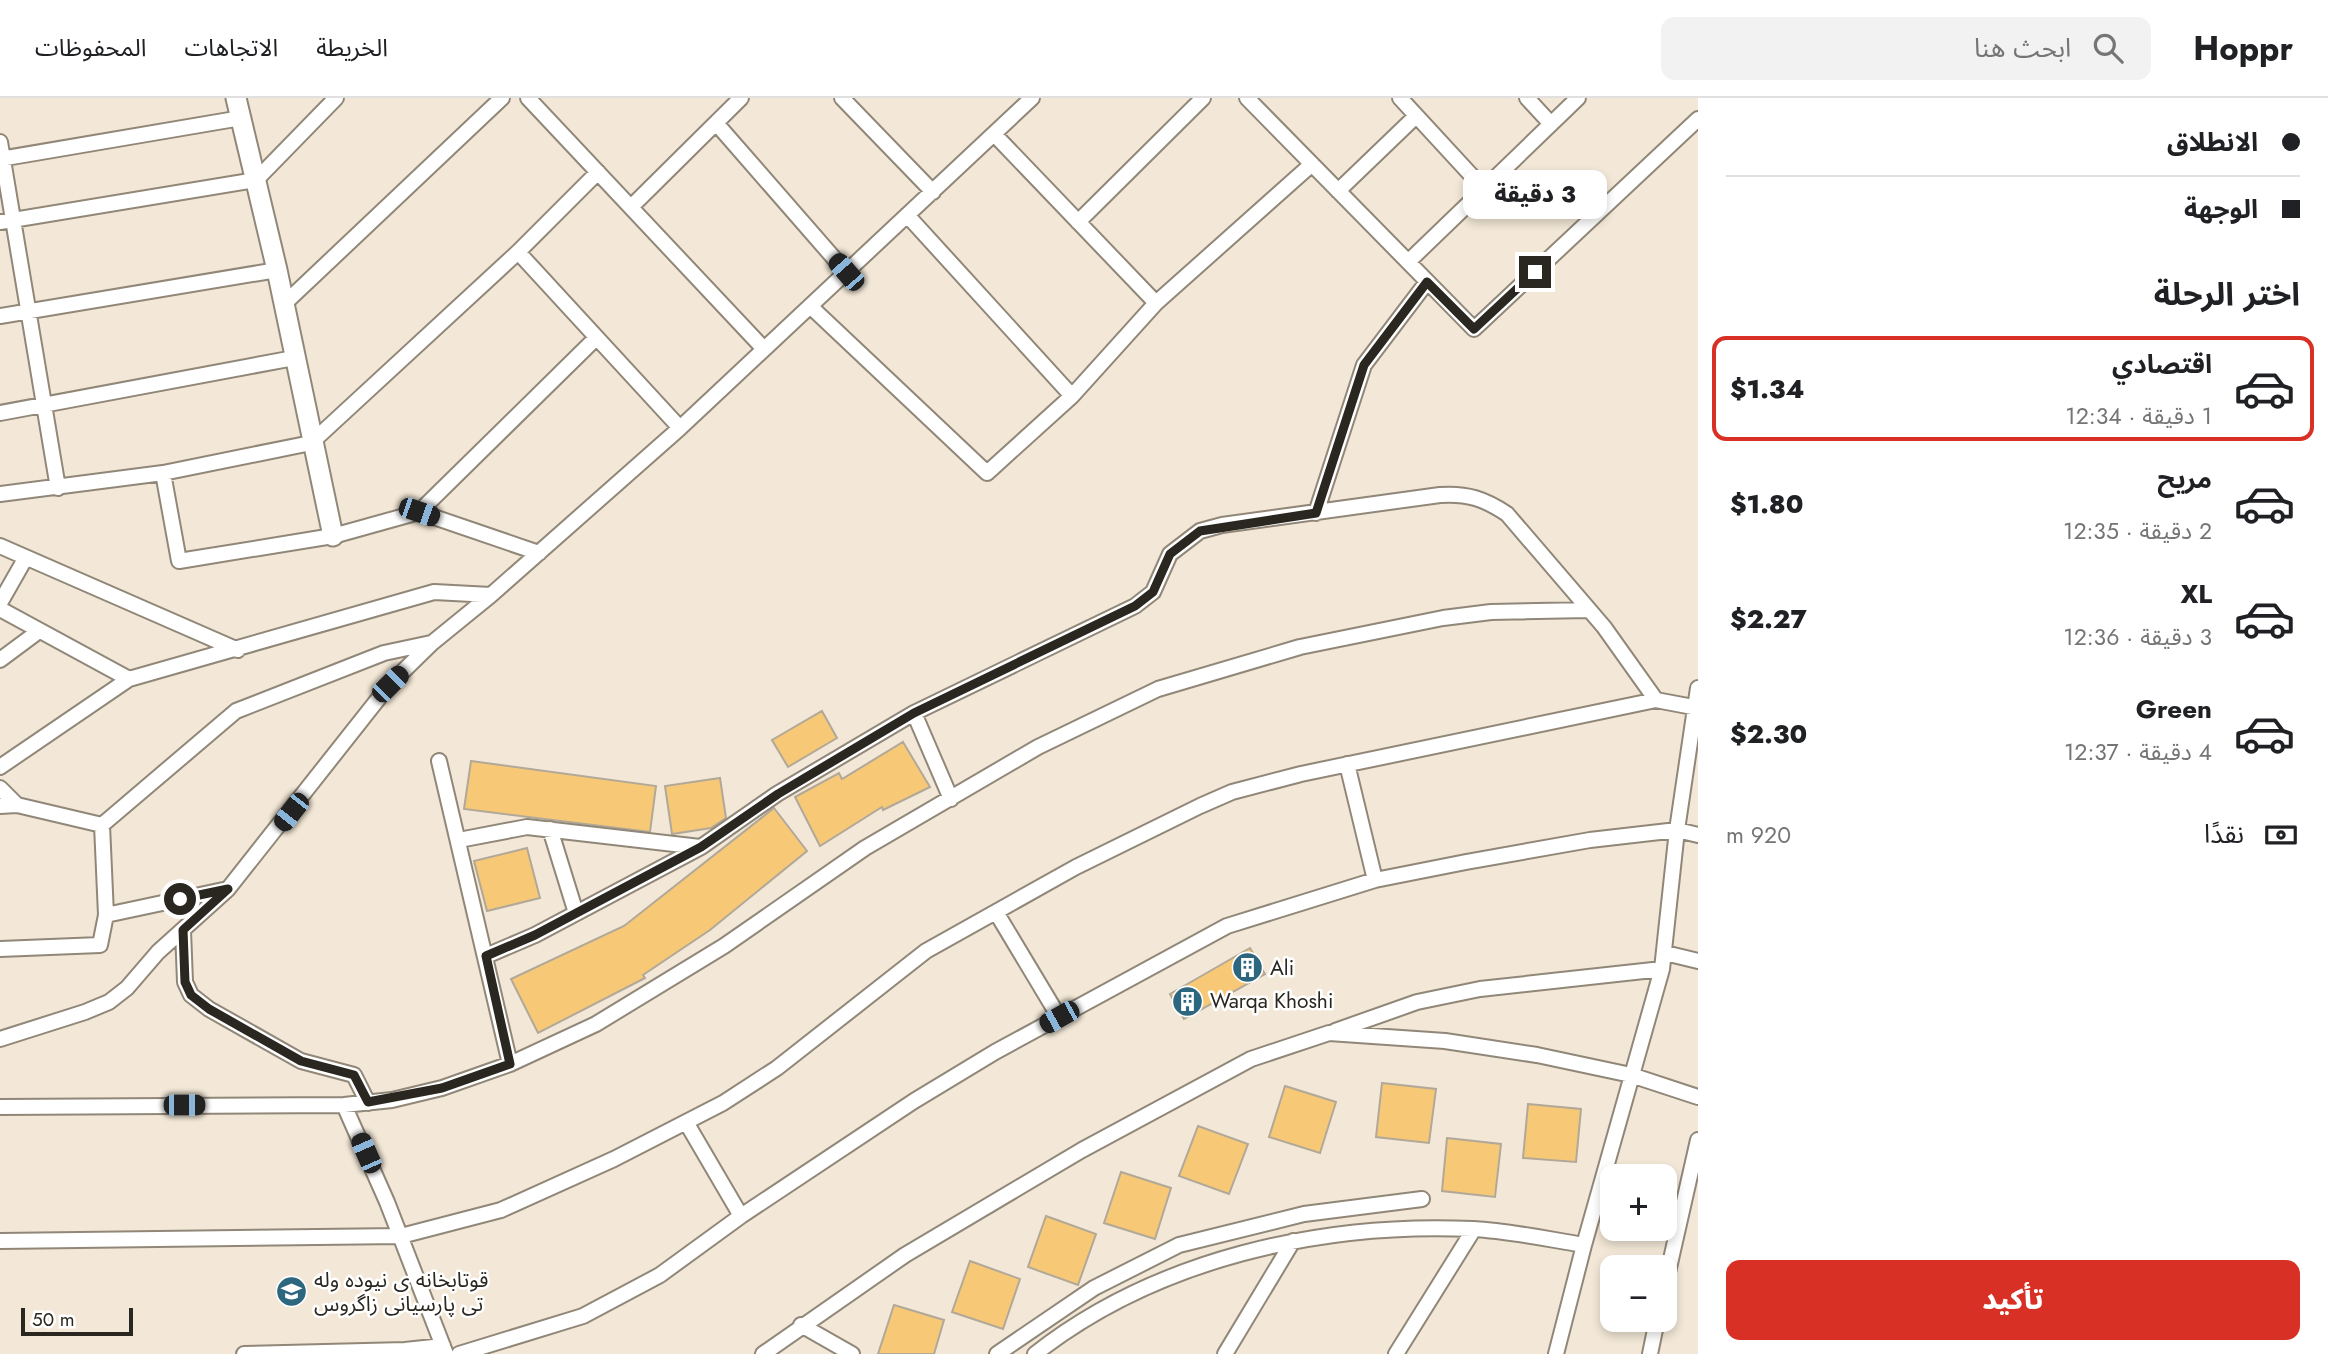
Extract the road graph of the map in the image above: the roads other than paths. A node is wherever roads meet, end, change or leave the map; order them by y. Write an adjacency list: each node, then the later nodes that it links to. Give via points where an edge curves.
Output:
1 (236, 98): 14 (street)
2 (336, 98): 23 (street)
3 (502, 98): 37 (street)
4 (528, 98): 22 (street)
5 (842, 98): 26 (street)
6 (1203, 98): 30 (street)
7 (1247, 98): 21 (street)
8 (1400, 98): 13 (street)
9 (1527, 98): 17 (street)
10 (1578, 98): 17 (street)
11 (738, 99): 16 (street)
12 (1022, 101): 18 (street)
13 (1416, 116): 24 (street); 25 (street)
14 (241, 118): 20 (street); 23 (street)
15 (1698, 119): 35 (street, via 1474,329)
16 (716, 122): 27 (street); 34 (street)
17 (1551, 124): 24 (street)
18 (994, 134): 26 (street); 30 (street)
19 (0, 142): 20 (street)
20 (1, 159): 29 (street)
21 (1312, 164): 25 (street); 36 (street)
22 (598, 172): 27 (street); 31 (street)
23 (256, 180): 29 (street); 33 (street)
24 (1483, 188): 32 (street)
25 (1338, 191): 32 (street)
26 (933, 192): 28 (street)
27 (631, 207): 42 (street)
28 (907, 215): 34 (street); 44 (street)
29 (6, 221): 39 (street)
30 (1078, 222): 36 (street)
31 (518, 252): 41 (street); 48 (street)
32 (1408, 262): 35 (street)
33 (277, 270): 37 (street); 39 (street)
34 (846, 272): 38 (street)
35 (1427, 282): 53 (street, via 1364,365)
36 (1156, 303): 44 (street)
37 (283, 305): 43 (street)
38 (810, 306): 42 (street); 44 (street, via 987,473)
39 (28, 310): 40 (street); 45 (street)
40 (0, 316)
41 (595, 339): 47 (street); 52 (street)
42 (764, 349): 47 (street)
43 (294, 358): 45 (street); 48 (street)
44 (1072, 396)
45 (44, 405): 46 (street); 50 (street)
46 (0, 413)
47 (680, 428): 56 (street)
48 (311, 443): 49 (street); 54 (street)
49 (163, 473): 50 (street); 54 (street, via 179,561)
50 (58, 488): 51 (street)
51 (0, 494)
52 (419, 512): 54 (street); 56 (street)
53 (1316, 513): 61 (street, via 1440,495 1472,495 1507,514); 70 (street, via 1200,531 1170,554 1153,592 1135,606)
54 (333, 536)
55 (0, 546): 57 (street)
56 (539, 554): 58 (street)
57 (25, 559): 59 (street); 64 (street)
58 (491, 595): 63 (street); 64 (street, via 434,592)
59 (0, 603)
60 (0, 609): 62 (street)
61 (1589, 610): 68 (street); 75 (street, via 1443,618 1300,647 1196,677 1158,689 1038,747)
62 (38, 631): 65 (street); 66 (street)
63 (432, 643): 78 (street, via 384,653 236,711); 85 (street, via 390,684)
64 (238, 650): 66 (street)
65 (0, 660)
66 (129, 679): 73 (street)
67 (1698, 688): 69 (street)
68 (1656, 700): 69 (street); 72 (street)
69 (1696, 708): 80 (street)
70 (914, 713): 75 (street); 83 (street, via 778,794)
71 (439, 761): 82 (street)
72 (1347, 764): 84 (street); 86 (street, via 1232,792 1088,860)
73 (0, 767)
74 (0, 788): 76 (street)
75 (951, 799): 98 (street, via 865,848 666,984 596,1024)
76 (17, 805): 77 (street); 78 (street)
77 (0, 806)
78 (102, 825): 88 (street)
79 (550, 829): 82 (street, via 527,827); 83 (street); 87 (street)
80 (1677, 830): 81 (street); 84 (street, via 1590,840); 91 (street)
81 (1698, 835)
82 (459, 840): 92 (street)
83 (701, 847): 87 (street)
84 (1375, 880): 95 (street, via 1227,926)
85 (228, 889): 88 (street); 89 (street)
86 (996, 912): 95 (street); 104 (street, via 926,951 777,1068)
87 (576, 913): 92 (street)
88 (106, 915): 90 (street, via 100,945)
89 (183, 930): 97 (street, via 109,1002); 101 (street, via 185,982 191,995 301,1061 354,1075)
90 (0, 949)
91 (1665, 953): 93 (street); 94 (street)
92 (486, 956): 98 (street)
93 (1698, 961)
94 (1662, 969): 96 (street, via 1480,989 1417,1002); 99 (street)
95 (1059, 1017): 107 (street, via 914,1101)
96 (1328, 1033): 99 (street, via 1445,1041); 114 (street, via 1251,1059 1082,1150 905,1255)
97 (0, 1039)
98 (510, 1064): 101 (street, via 442,1088)
99 (1631, 1074): 100 (street); 112 (street)
100 (1698, 1097)
101 (368, 1102): 102 (street)
102 (344, 1105): 103 (street); 109 (street)
103 (0, 1107)
104 (686, 1122): 107 (street); 109 (street, via 501,1210)
105 (1698, 1140): 113 (street)
106 (1422, 1199): 121 (street, via 1304,1214 1179,1245 1094,1288)
107 (741, 1216): 118 (street, via 660,1275 583,1316)
108 (1474, 1229): 111 (street, via 1386,1229); 112 (street); 124 (street)
109 (401, 1236): 110 (street); 116 (street)
110 (0, 1241)
111 (1293, 1241): 122 (street, via 1160,1283 1090,1317); 123 (street)
112 (1584, 1245): 125 (street)
113 (1672, 1255)
114 (801, 1325): 119 (street); 120 (street)
115 (1655, 1332): 126 (street)
116 (445, 1350): 117 (street)
117 (244, 1354)
118 (459, 1354)
119 (763, 1354)
120 (852, 1354)
121 (997, 1354)
122 (1035, 1354)
123 (1225, 1354)
124 (1396, 1354)
125 (1556, 1354)
126 (1650, 1354)

